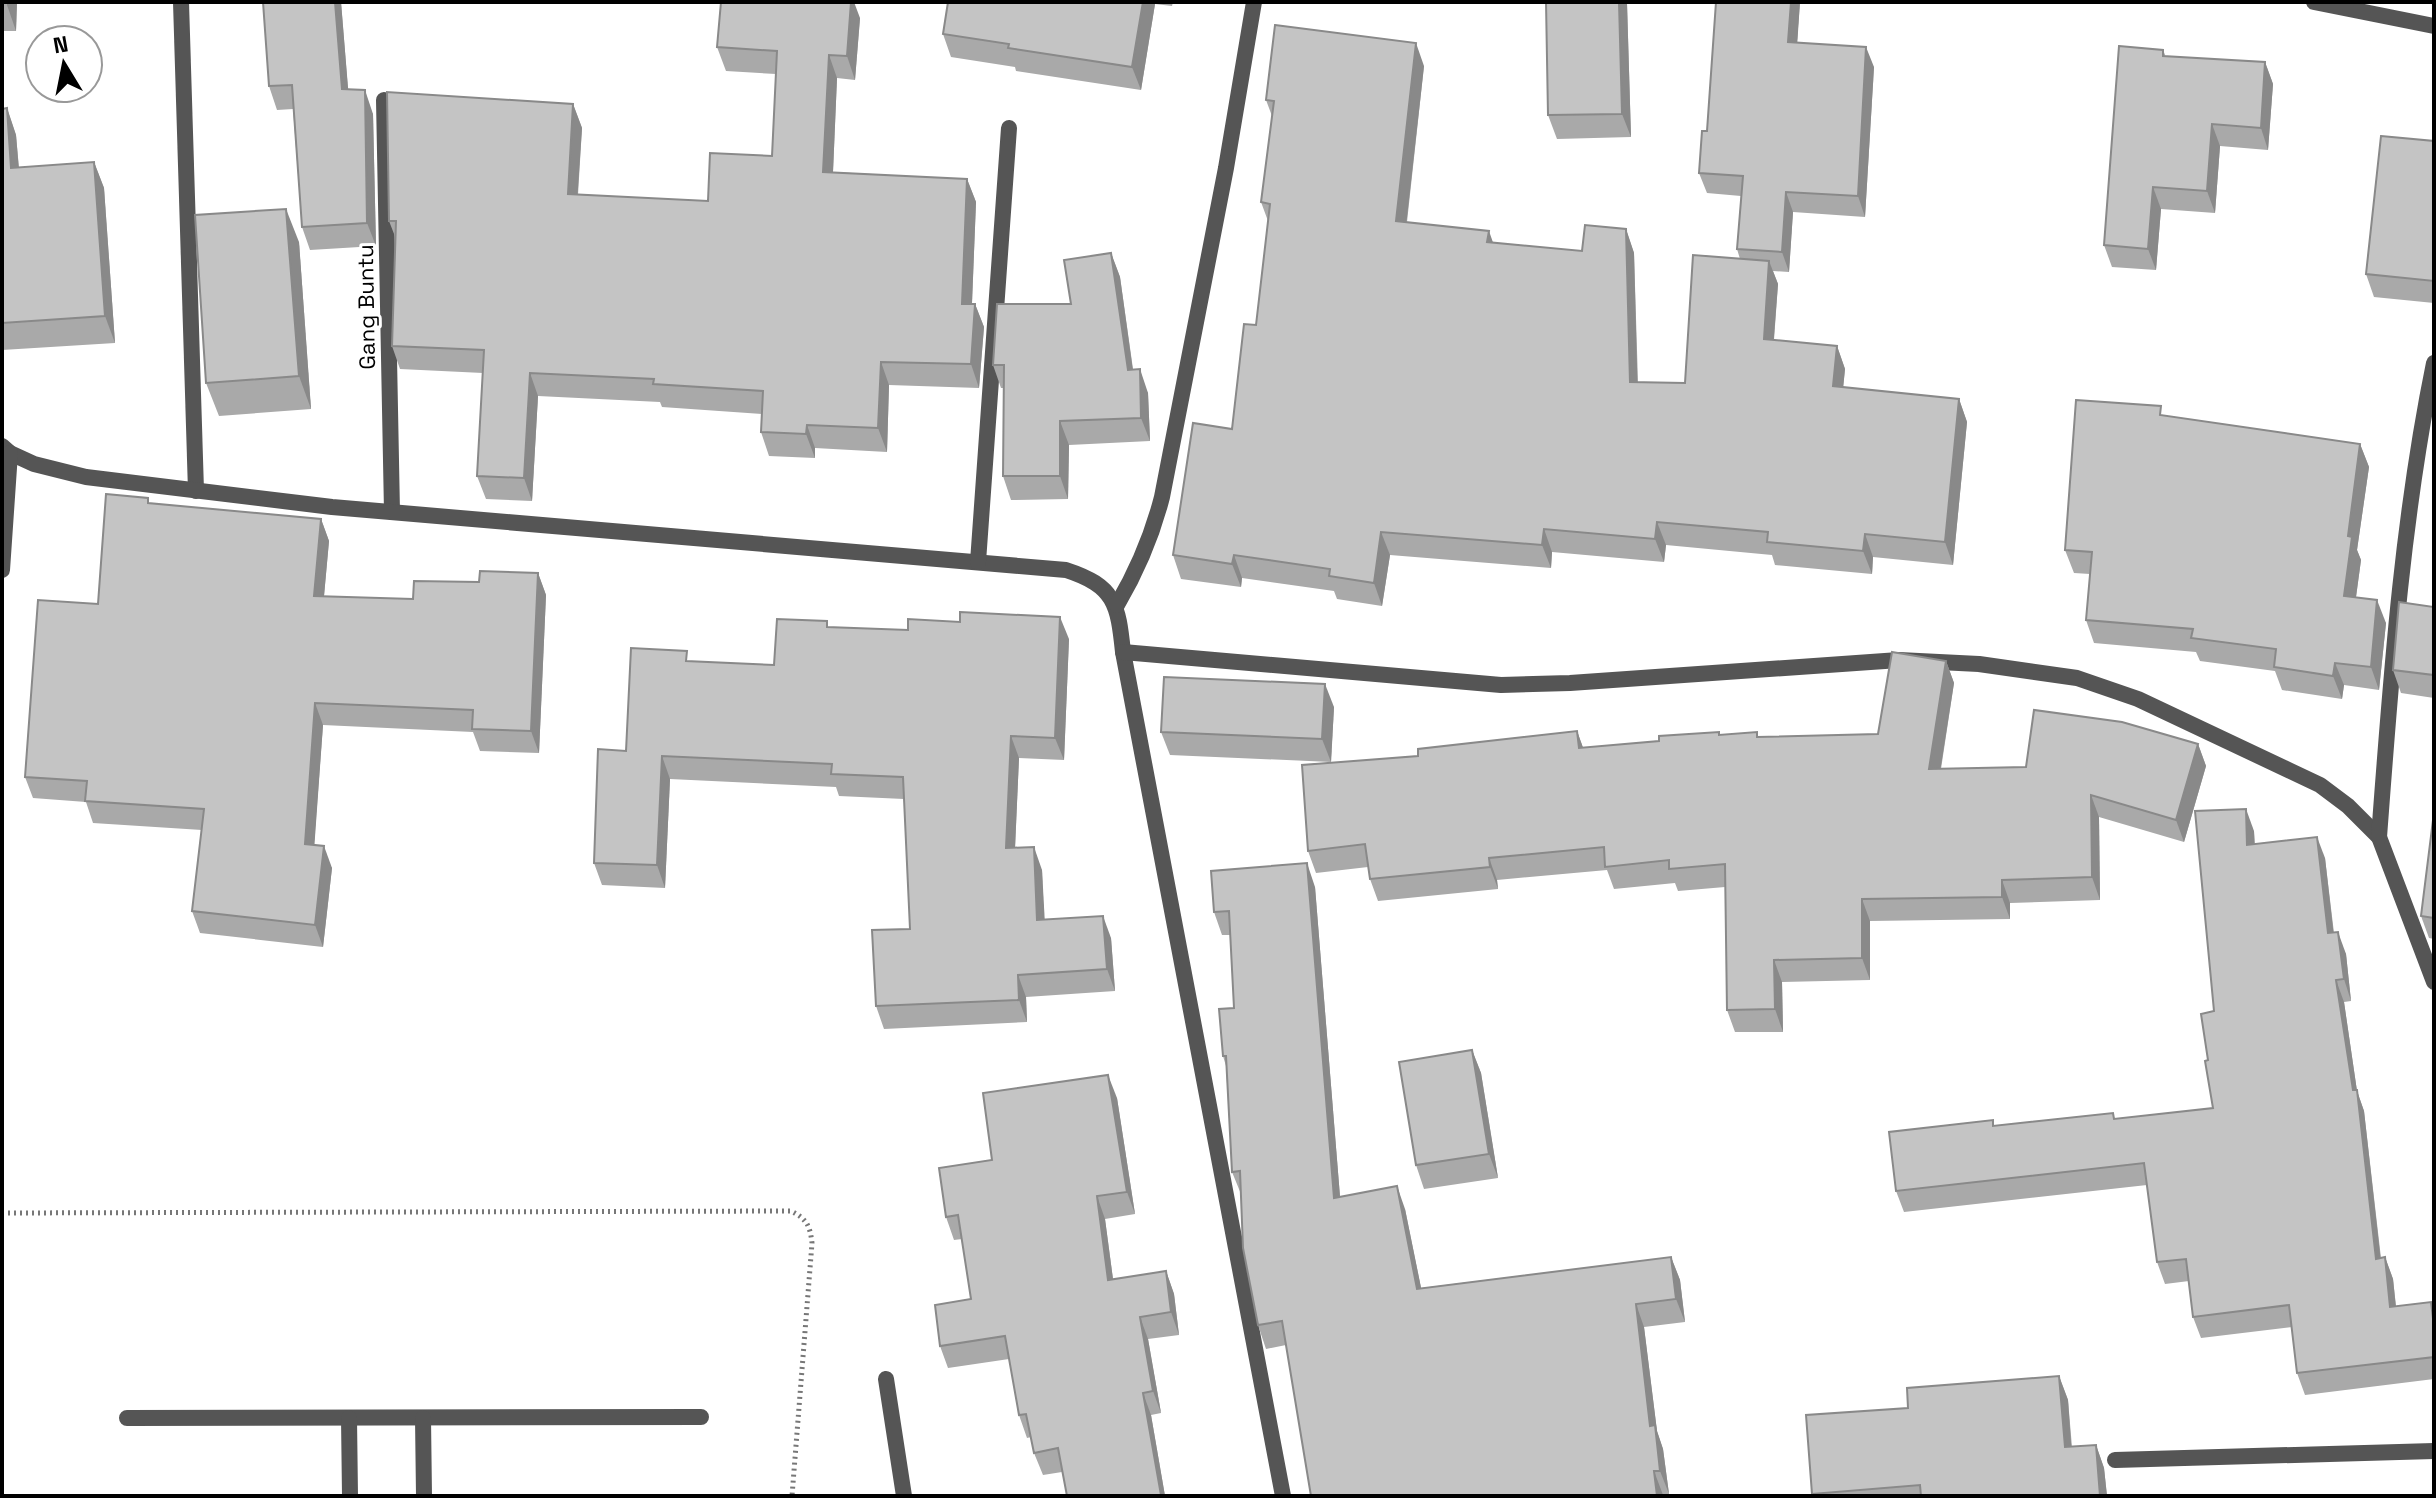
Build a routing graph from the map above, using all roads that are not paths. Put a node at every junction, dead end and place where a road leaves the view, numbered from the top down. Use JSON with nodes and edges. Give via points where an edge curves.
{"nodes":[{"id":1,"x":181,"y":2,"type":"edge"},
{"id":2,"x":1254,"y":2,"type":"edge"},
{"id":3,"x":2314,"y":2,"type":"edge"},
{"id":4,"x":2434,"y":26,"type":"edge"},
{"id":5,"x":384,"y":100,"type":"edge"},
{"id":6,"x":1009,"y":128,"type":"dead end"},
{"id":7,"x":2434,"y":363,"type":"edge"},
{"id":8,"x":6,"y":450,"type":"edge"},
{"id":9,"x":196,"y":491,"type":"junction"},
{"id":10,"x":392,"y":512,"type":"junction"},
{"id":11,"x":978,"y":562,"type":"junction"},
{"id":12,"x":2,"y":570,"type":"edge"},
{"id":13,"x":1117,"y":605,"type":"junction"},
{"id":14,"x":1123,"y":652,"type":"junction"},
{"id":15,"x":2379,"y":837,"type":"junction"},
{"id":16,"x":2434,"y":982,"type":"edge"},
{"id":17,"x":886,"y":1379,"type":"dead end"},
{"id":18,"x":701,"y":1417,"type":"dead end"},
{"id":19,"x":127,"y":1418,"type":"dead end"},
{"id":20,"x":349,"y":1418,"type":"junction"},
{"id":21,"x":423,"y":1418,"type":"junction"},
{"id":22,"x":2434,"y":1451,"type":"edge"},
{"id":23,"x":2115,"y":1460,"type":"dead end"},
{"id":24,"x":350,"y":1496,"type":"edge"},
{"id":25,"x":424,"y":1496,"type":"edge"},
{"id":26,"x":904,"y":1496,"type":"edge"},
{"id":27,"x":1283,"y":1496,"type":"edge"}],
"edges":[{"from":1,"to":9,"type":"street"},
{"from":2,"to":13,"type":"street","via":[[1162,497],[1155,526]]},
{"from":3,"to":4,"type":"street"},
{"from":5,"to":10,"type":"street","name":"Gang Buntu"},
{"from":6,"to":11,"type":"street"},
{"from":7,"to":15,"type":"street","via":[[2393,648]]},
{"from":8,"to":9,"type":"street","via":[[34,464],[86,477]]},
{"from":8,"to":12,"type":"street"},
{"from":9,"to":10,"type":"street"},
{"from":10,"to":11,"type":"street"},
{"from":11,"to":13,"type":"street","via":[[1066,570],[1102,587]]},
{"from":13,"to":14,"type":"street"},
{"from":14,"to":15,"type":"street","via":[[1501,685],[1899,660],[1979,664],[2077,678],[2138,699],[2320,785]]},
{"from":14,"to":27,"type":"street"},
{"from":15,"to":16,"type":"street"},
{"from":17,"to":26,"type":"street"},
{"from":18,"to":21,"type":"street"},
{"from":19,"to":20,"type":"street"},
{"from":20,"to":21,"type":"street"},
{"from":20,"to":24,"type":"street"},
{"from":21,"to":25,"type":"street"},
{"from":22,"to":23,"type":"street"}]}
